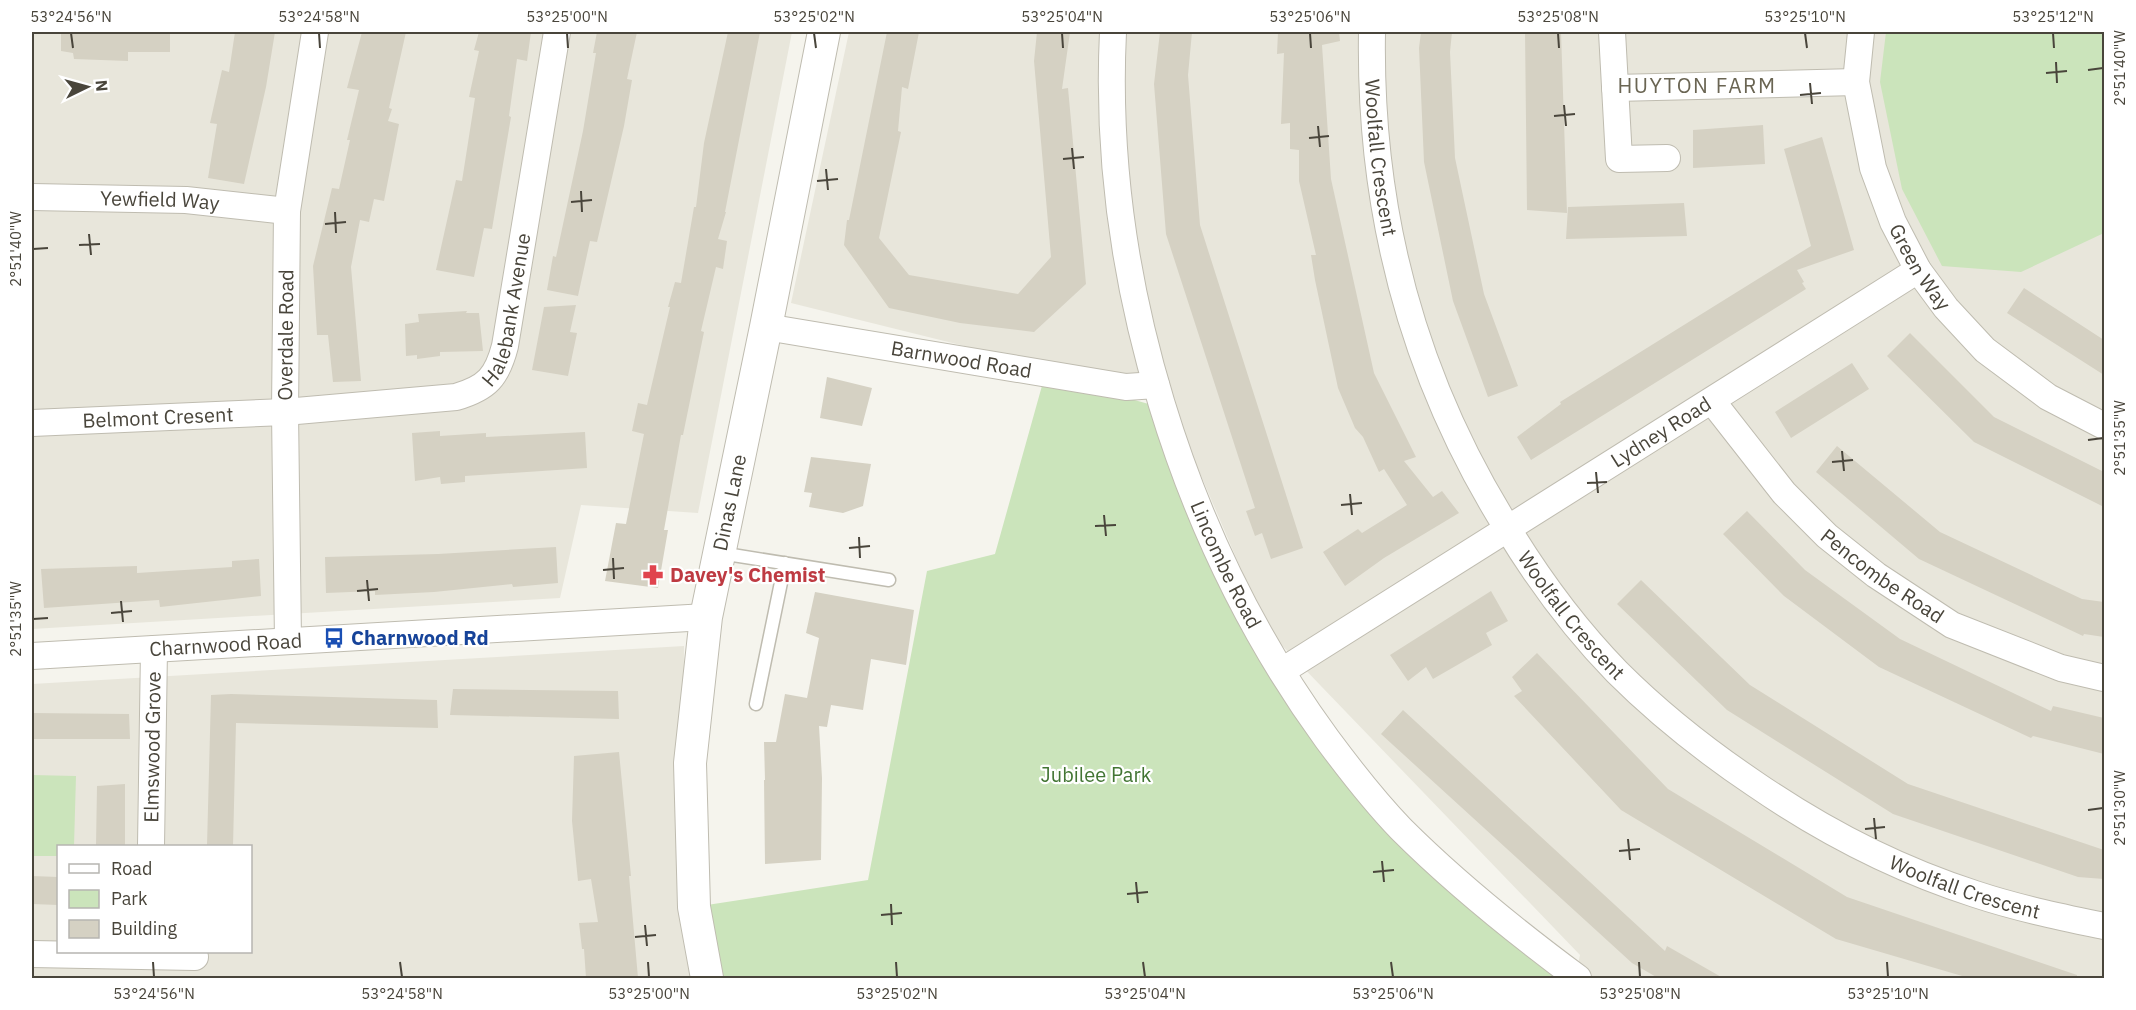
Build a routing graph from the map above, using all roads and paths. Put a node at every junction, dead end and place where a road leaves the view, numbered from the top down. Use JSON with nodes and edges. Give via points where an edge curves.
{"nodes":[{"id":1,"x":315,"y":32,"type":"edge"},
{"id":2,"x":556,"y":32,"type":"edge"},
{"id":3,"x":824,"y":32,"type":"edge"},
{"id":4,"x":1113,"y":32,"type":"edge"},
{"id":5,"x":1372,"y":32,"type":"edge"},
{"id":6,"x":1612,"y":32,"type":"edge"},
{"id":7,"x":1861,"y":32,"type":"edge"},
{"id":8,"x":1856,"y":82,"type":"junction"},
{"id":9,"x":1615,"y":88,"type":"junction"},
{"id":10,"x":1667,"y":158,"type":"dead end"},
{"id":11,"x":32,"y":197,"type":"edge"},
{"id":12,"x":287,"y":211,"type":"junction"},
{"id":13,"x":1918,"y":270,"type":"junction"},
{"id":14,"x":766,"y":327,"type":"junction"},
{"id":15,"x":1156,"y":385,"type":"junction"},
{"id":16,"x":1712,"y":401,"type":"junction"},
{"id":17,"x":285,"y":412,"type":"junction"},
{"id":18,"x":32,"y":423,"type":"edge"},
{"id":19,"x":2104,"y":426,"type":"edge"},
{"id":20,"x":1508,"y":530,"type":"junction"},
{"id":21,"x":718,"y":553,"type":"junction"},
{"id":22,"x":785,"y":563,"type":"junction"},
{"id":23,"x":889,"y":580,"type":"dead end"},
{"id":24,"x":706,"y":617,"type":"junction"},
{"id":25,"x":288,"y":641,"type":"junction"},
{"id":26,"x":154,"y":649,"type":"junction"},
{"id":27,"x":32,"y":656,"type":"edge"},
{"id":28,"x":1282,"y":671,"type":"junction"},
{"id":29,"x":2104,"y":678,"type":"edge"},
{"id":30,"x":756,"y":704,"type":"dead end"},
{"id":31,"x":151,"y":845,"type":"edge"},
{"id":32,"x":2104,"y":926,"type":"edge"},
{"id":33,"x":32,"y":954,"type":"edge"},
{"id":34,"x":149,"y":954,"type":"edge"},
{"id":35,"x":195,"y":957,"type":"dead end"},
{"id":36,"x":1569,"y":976,"type":"edge"},
{"id":37,"x":707,"y":978,"type":"edge"}],
"edges":[{"from":1,"to":12,"type":"street","name":"Overdale Road"},
{"from":2,"to":17,"type":"street","name":"Halebank Avenue","via":[[505,346],[491,379],[471,393],[456,397]]},
{"from":3,"to":14,"type":"street","name":"Dinas Lane"},
{"from":4,"to":15,"type":"street","name":"Lincombe Road","via":[[1112,104],[1118,185],[1137,310]]},
{"from":5,"to":20,"type":"street","name":"Woolfall Crescent","via":[[1377,149],[1402,293],[1445,413]]},
{"from":6,"to":9,"type":"street"},
{"from":7,"to":8,"type":"street","name":"Green Way"},
{"from":8,"to":9,"type":"street"},
{"from":8,"to":13,"type":"street","name":"Green Way","via":[[1873,168],[1893,222]]},
{"from":9,"to":10,"type":"street","via":[[1619,159]]},
{"from":11,"to":12,"type":"street","name":"Yewfield Way","via":[[186,200]]},
{"from":12,"to":17,"type":"street","name":"Overdale Road"},
{"from":13,"to":16,"type":"street","name":"Lydney Road"},
{"from":13,"to":19,"type":"street","name":"Green Way","via":[[1985,350],[2048,397]]},
{"from":14,"to":15,"type":"street","name":"Barnwood Road","via":[[1126,387]]},
{"from":14,"to":21,"type":"street","name":"Dinas Lane"},
{"from":15,"to":28,"type":"street","name":"Lincombe Road","via":[[1179,455],[1218,549],[1250,617]]},
{"from":16,"to":20,"type":"street","name":"Lydney Road"},
{"from":16,"to":29,"type":"street","name":"Pencombe Road","via":[[1784,493],[1827,536],[1876,575],[1952,625],[2061,668]]},
{"from":17,"to":18,"type":"street","name":"Belmont Cresent"},
{"from":17,"to":25,"type":"street","name":"Overdale Road"},
{"from":20,"to":28,"type":"street","name":"Lydney Road"},
{"from":20,"to":32,"type":"street","name":"Woolfall Crescent","via":[[1553,597],[1616,671],[1709,752],[1776,799],[1849,841],[1927,877],[2016,906]]},
{"from":21,"to":22,"type":"lane"},
{"from":21,"to":24,"type":"street","name":"Dinas Lane"},
{"from":22,"to":23,"type":"lane"},
{"from":22,"to":30,"type":"lane"},
{"from":24,"to":25,"type":"street","name":"Charnwood Road"},
{"from":24,"to":37,"type":"street","name":"Dinas Lane","via":[[690,763],[694,907]]},
{"from":25,"to":26,"type":"street","name":"Charnwood Road"},
{"from":26,"to":27,"type":"street","name":"Charnwood Road"},
{"from":26,"to":31,"type":"street","name":"Elmswood Grove"},
{"from":28,"to":36,"type":"street","name":"Lincombe Road","via":[[1354,775],[1400,828]]},
{"from":33,"to":34,"type":"street"},
{"from":34,"to":35,"type":"street"}]}
